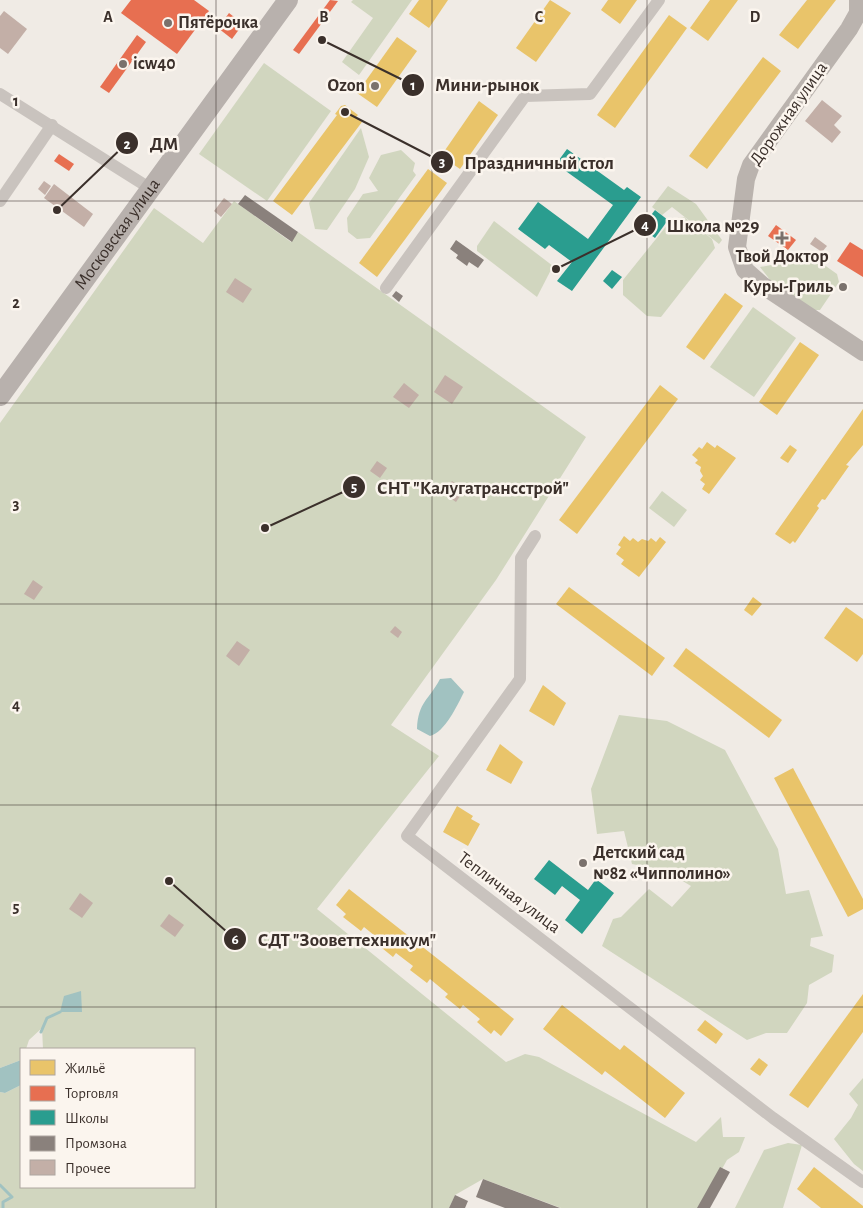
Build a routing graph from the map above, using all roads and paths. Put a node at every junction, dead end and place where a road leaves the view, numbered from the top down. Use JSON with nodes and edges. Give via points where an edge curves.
{"nodes":[{"id":1,"x":288,"y":0,"type":"edge"},
{"id":2,"x":659,"y":0,"type":"edge"},
{"id":3,"x":858,"y":0,"type":"edge"},
{"id":4,"x":0,"y":94,"type":"edge"},
{"id":5,"x":52,"y":125,"type":"junction"},
{"id":6,"x":150,"y":189,"type":"junction"},
{"id":7,"x":0,"y":201,"type":"edge"},
{"id":8,"x":386,"y":288,"type":"dead end"},
{"id":9,"x":863,"y":352,"type":"edge"},
{"id":10,"x":0,"y":396,"type":"edge"},
{"id":11,"x":535,"y":536,"type":"dead end"},
{"id":12,"x":863,"y":1182,"type":"edge"}],
"edges":[{"from":1,"to":6,"type":"main road","name":"Московская улица"},
{"from":2,"to":8,"type":"street","via":[[590,94],[525,96]]},
{"from":3,"to":9,"type":"street","name":"Дорожная улица","via":[[858,14],[849,29],[751,165],[746,179],[737,247],[744,270]]},
{"from":4,"to":5,"type":"street"},
{"from":5,"to":6,"type":"street"},
{"from":5,"to":7,"type":"street"},
{"from":6,"to":10,"type":"main road","name":"Московская улица"},
{"from":11,"to":12,"type":"street","name":"Тепличная улица","via":[[521,558],[520,678],[407,836],[773,1118]]}]}
